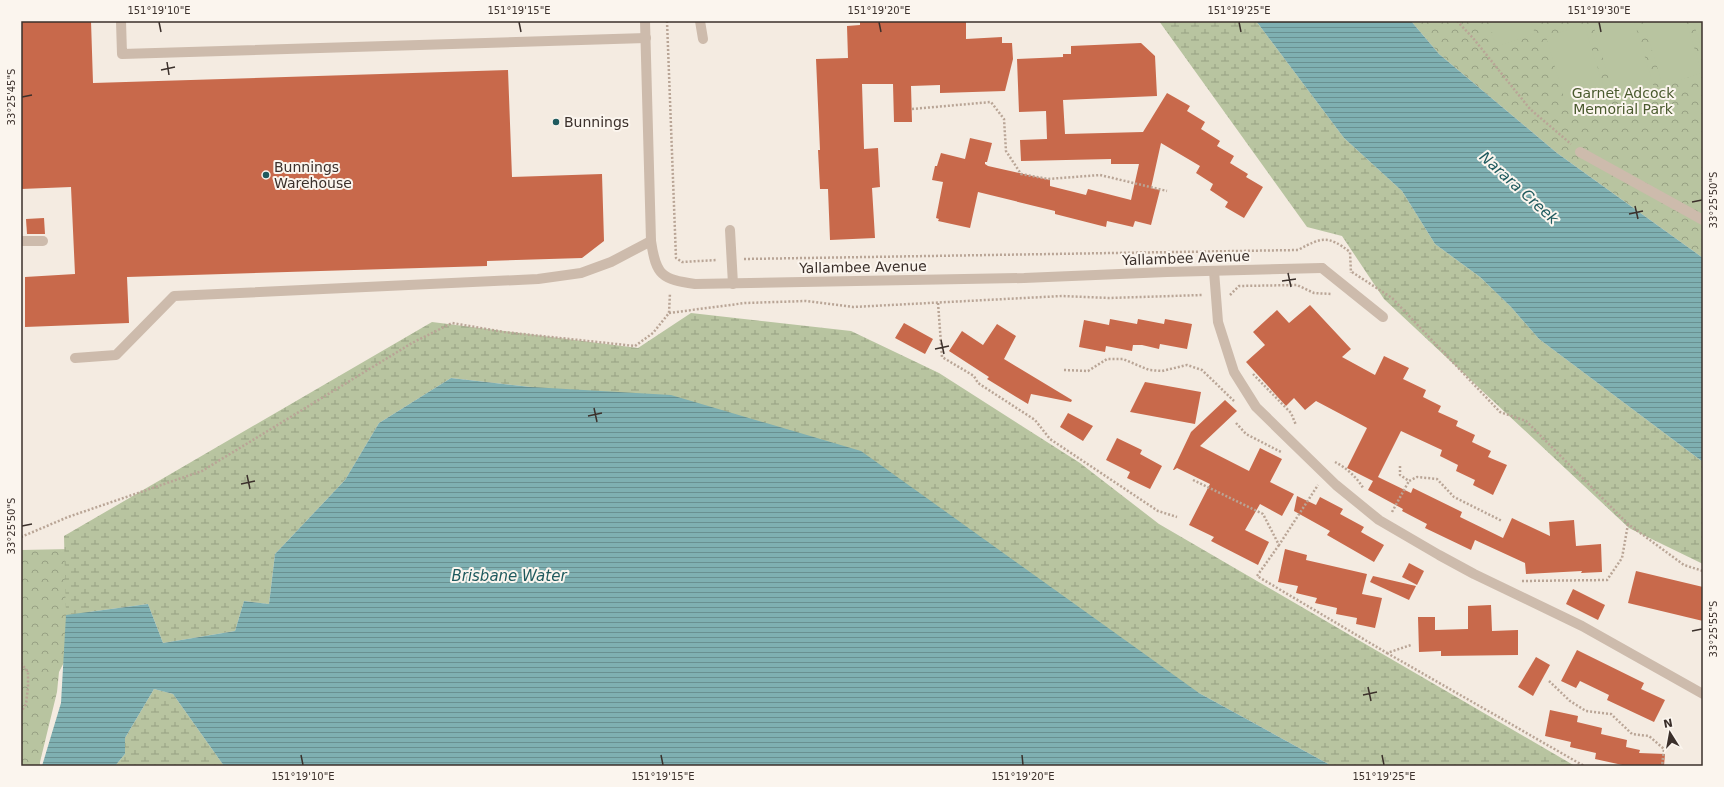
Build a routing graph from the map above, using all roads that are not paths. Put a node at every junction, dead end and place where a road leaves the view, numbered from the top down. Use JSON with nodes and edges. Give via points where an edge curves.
{"nodes":[{"id":1,"x":121,"y":21,"type":"edge"},
{"id":2,"x":645,"y":21,"type":"edge"},
{"id":3,"x":700,"y":21,"type":"edge"},
{"id":4,"x":646,"y":38,"type":"junction"},
{"id":5,"x":703,"y":39,"type":"dead end"},
{"id":6,"x":1580,"y":152,"type":"road end"},
{"id":7,"x":1703,"y":220,"type":"edge"},
{"id":8,"x":730,"y":230,"type":"dead end"},
{"id":9,"x":21,"y":241,"type":"edge"},
{"id":10,"x":44,"y":241,"type":"dead end"},
{"id":11,"x":651,"y":242,"type":"junction"},
{"id":12,"x":1214,"y":271,"type":"junction"},
{"id":13,"x":733,"y":284,"type":"junction"},
{"id":14,"x":1383,"y":317,"type":"dead end"},
{"id":15,"x":75,"y":358,"type":"dead end"},
{"id":16,"x":1703,"y":694,"type":"edge"}],
"edges":[{"from":1,"to":4,"type":"street","via":[[122,54]]},
{"from":2,"to":4,"type":"street"},
{"from":3,"to":5,"type":"street"},
{"from":4,"to":11,"type":"street"},
{"from":6,"to":7,"type":"street"},
{"from":8,"to":13,"type":"street"},
{"from":9,"to":10,"type":"street"},
{"from":11,"to":13,"type":"street","name":"Yallambee Avenue","via":[[654,260],[663,276],[695,284]]},
{"from":11,"to":15,"type":"street","via":[[612,262],[581,273],[538,279],[174,296],[116,355]]},
{"from":12,"to":13,"type":"street","name":"Yallambee Avenue"},
{"from":12,"to":14,"type":"street","name":"Yallambee Avenue","via":[[1322,268]]},
{"from":12,"to":16,"type":"street","via":[[1218,322],[1234,372],[1256,407],[1348,495],[1379,520],[1439,555],[1582,626]]}]}
